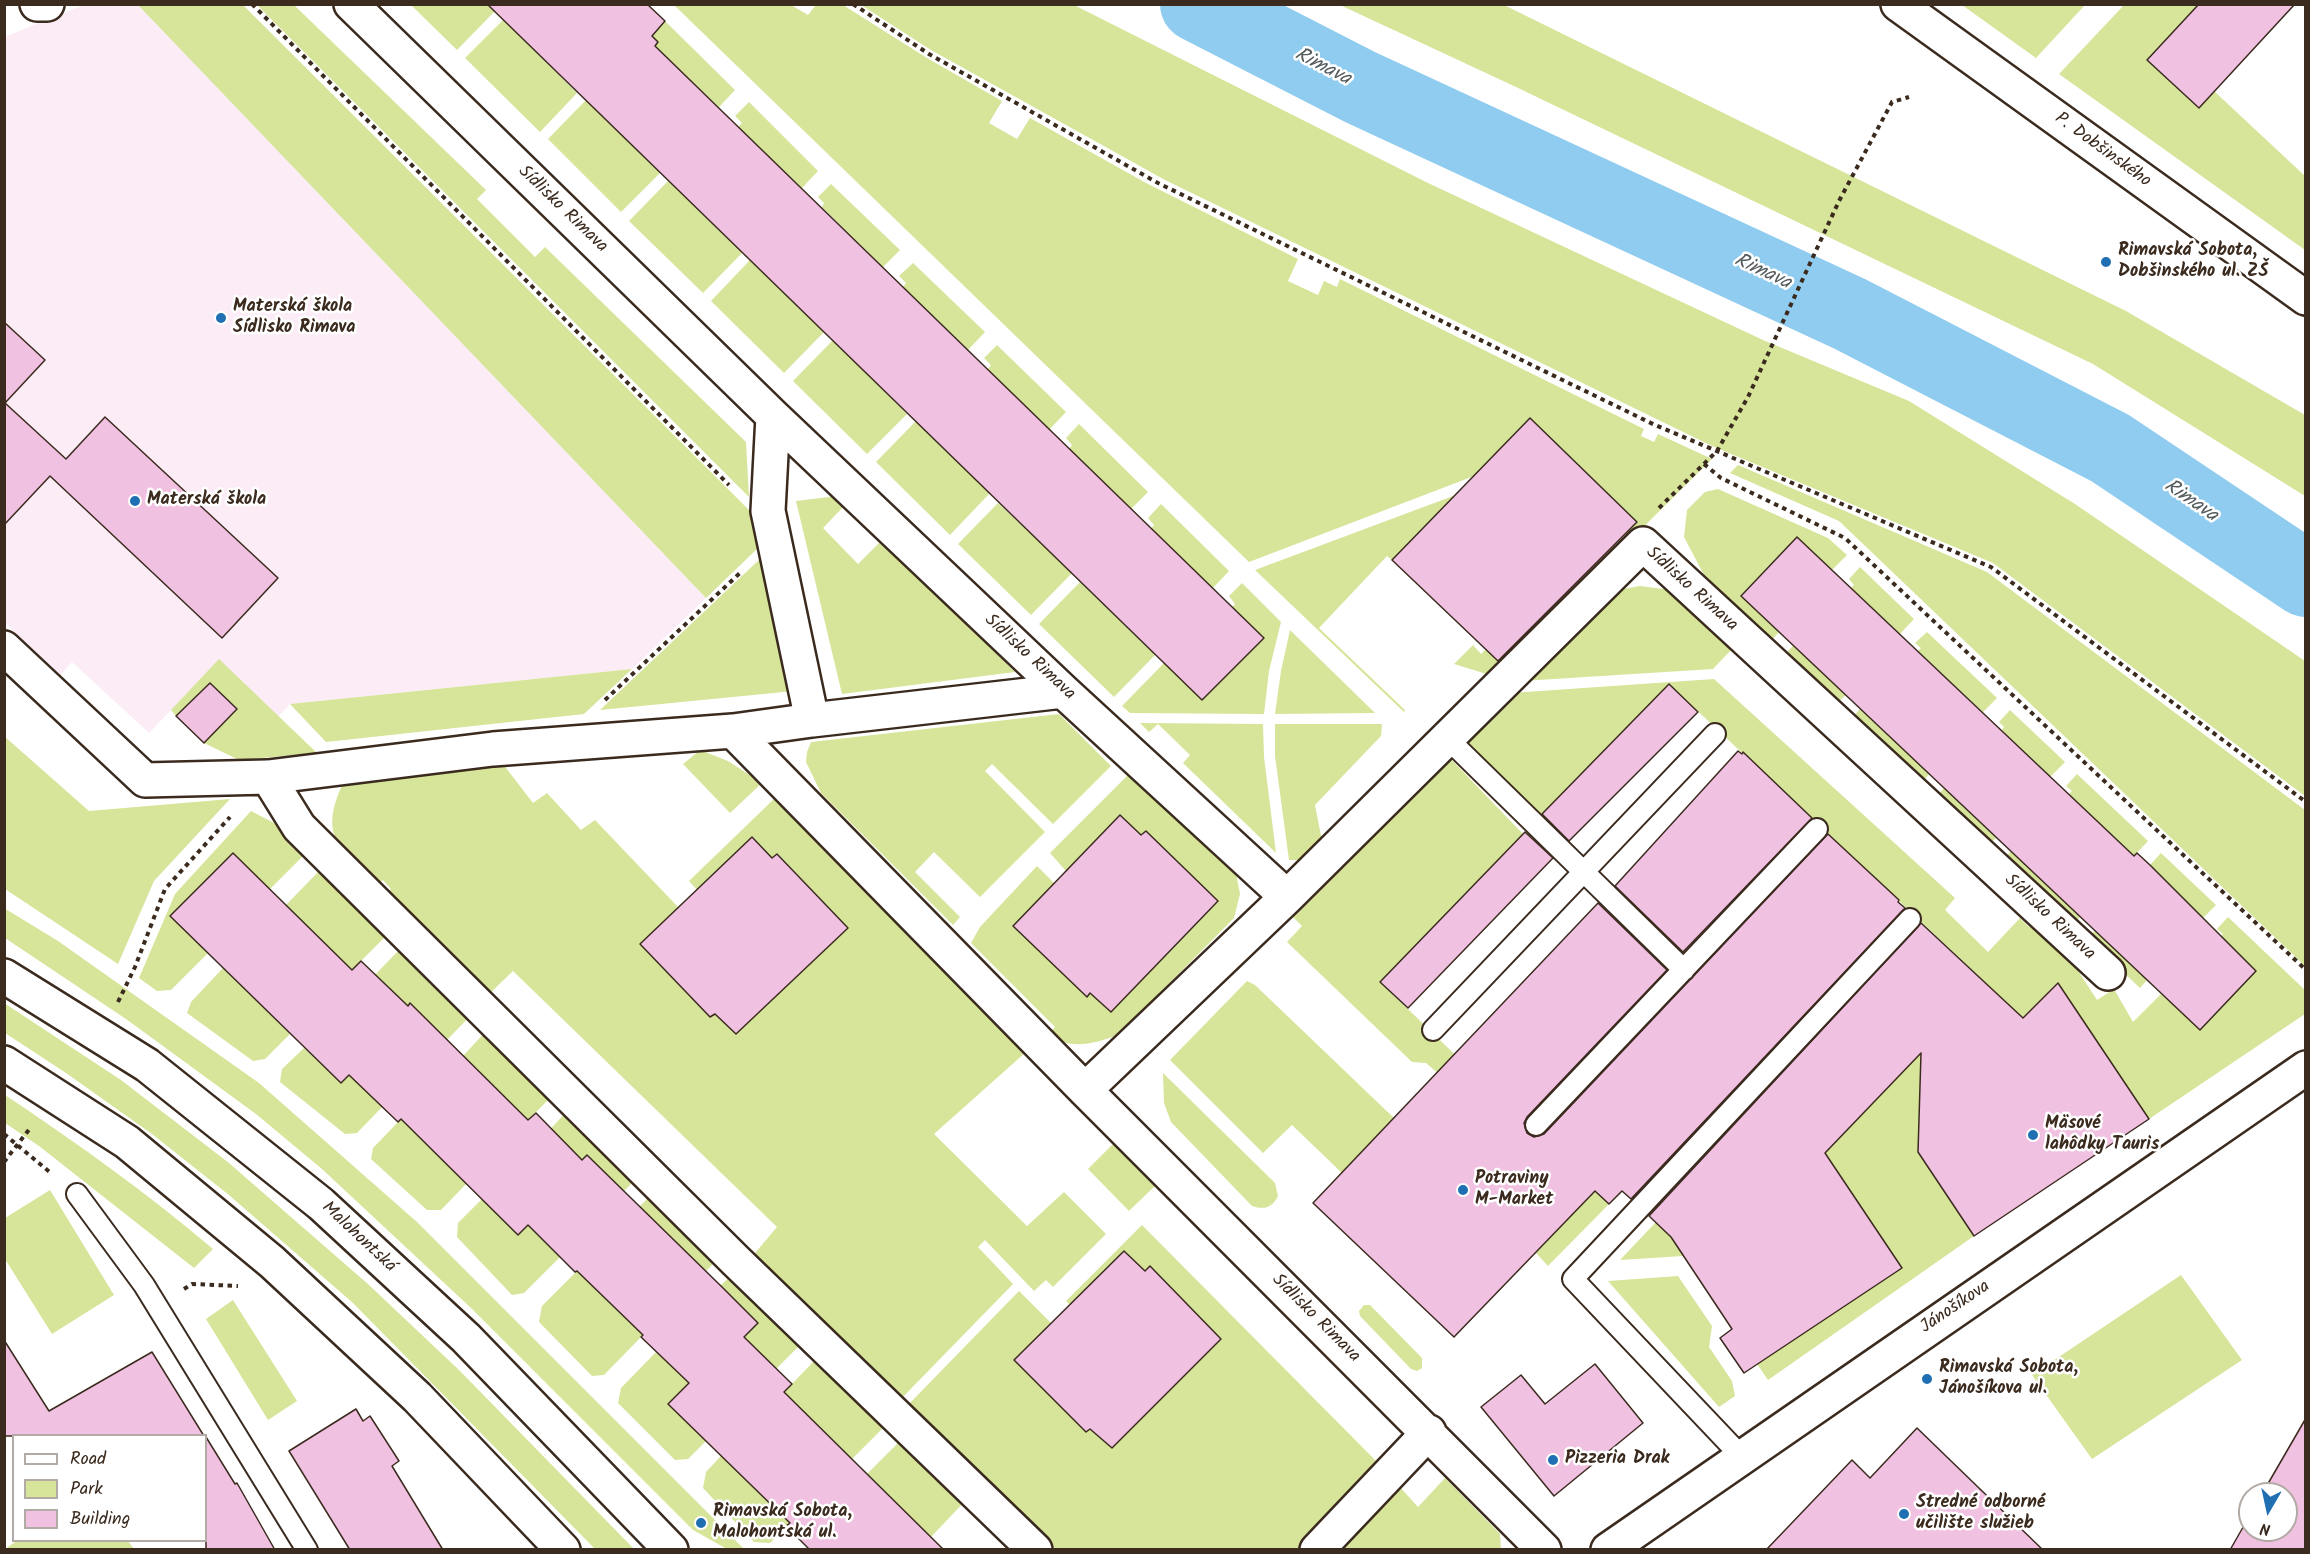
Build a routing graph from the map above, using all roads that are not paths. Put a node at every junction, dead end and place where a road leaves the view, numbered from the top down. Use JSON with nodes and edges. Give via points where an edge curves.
{"nodes":[{"id":1,"x":37,"y":4,"type":"edge"},
{"id":2,"x":46,"y":4,"type":"edge"},
{"id":3,"x":351,"y":4,"type":"edge"},
{"id":4,"x":1898,"y":4,"type":"edge"},
{"id":5,"x":2306,"y":298,"type":"edge"},
{"id":6,"x":773,"y":416,"type":"junction"},
{"id":7,"x":4,"y":648,"type":"edge"},
{"id":8,"x":1063,"y":691,"type":"junction"},
{"id":9,"x":813,"y":720,"type":"junction"},
{"id":10,"x":733,"y":731,"type":"junction"},
{"id":11,"x":1715,"y":734,"type":"dead end"},
{"id":12,"x":1448,"y":739,"type":"junction"},
{"id":13,"x":259,"y":777,"type":"junction"},
{"id":14,"x":1817,"y":829,"type":"dead end"},
{"id":15,"x":1584,"y":872,"type":"junction"},
{"id":16,"x":1287,"y":897,"type":"junction"},
{"id":17,"x":1910,"y":919,"type":"dead end"},
{"id":18,"x":1684,"y":970,"type":"junction"},
{"id":19,"x":2108,"y":973,"type":"dead end"},
{"id":20,"x":4,"y":976,"type":"edge"},
{"id":21,"x":1433,"y":1030,"type":"dead end"},
{"id":22,"x":4,"y":1063,"type":"edge"},
{"id":23,"x":2306,"y":1068,"type":"edge"},
{"id":24,"x":1085,"y":1090,"type":"junction"},
{"id":25,"x":1536,"y":1125,"type":"dead end"},
{"id":26,"x":77,"y":1194,"type":"road end"},
{"id":27,"x":1429,"y":1432,"type":"junction"},
{"id":28,"x":1741,"y":1456,"type":"junction"},
{"id":29,"x":1645,"y":1540,"type":"edge"},
{"id":30,"x":307,"y":1550,"type":"edge"},
{"id":31,"x":563,"y":1550,"type":"edge"},
{"id":32,"x":671,"y":1550,"type":"edge"},
{"id":33,"x":1035,"y":1550,"type":"edge"},
{"id":34,"x":1317,"y":1550,"type":"edge"},
{"id":35,"x":1544,"y":1550,"type":"edge"},
{"id":36,"x":1608,"y":1550,"type":"edge"}],
"edges":[{"from":1,"to":2,"type":"street"},
{"from":3,"to":6,"type":"street","name":"Sídlisko Rimava"},
{"from":4,"to":5,"type":"street","name":"P. Dobšinského"},
{"from":6,"to":8,"type":"street","name":"Sídlisko Rimava"},
{"from":6,"to":9,"type":"street","via":[[768,511]]},
{"from":7,"to":13,"type":"street","via":[[145,780]]},
{"from":8,"to":9,"type":"street"},
{"from":8,"to":16,"type":"street","name":"Sídlisko Rimava"},
{"from":9,"to":10,"type":"street"},
{"from":10,"to":13,"type":"street","via":[[493,749]]},
{"from":10,"to":24,"type":"street","name":"Sídlisko Rimava"},
{"from":11,"to":15,"type":"lane"},
{"from":12,"to":15,"type":"lane"},
{"from":12,"to":16,"type":"street","name":"Sídlisko Rimava"},
{"from":12,"to":19,"type":"street","name":"Sídlisko Rimava","via":[[1643,544]]},
{"from":13,"to":33,"type":"street","via":[[299,827],[736,1261]]},
{"from":14,"to":18,"type":"lane"},
{"from":15,"to":18,"type":"lane"},
{"from":15,"to":21,"type":"lane"},
{"from":16,"to":24,"type":"street","name":"Sídlisko Rimava"},
{"from":17,"to":28,"type":"lane","via":[[1573,1279]]},
{"from":18,"to":25,"type":"lane"},
{"from":20,"to":32,"type":"street","name":"Malohontská","via":[[147,1065],[321,1204],[466,1338]]},
{"from":22,"to":31,"type":"street","via":[[127,1142],[272,1262],[417,1397]]},
{"from":23,"to":28,"type":"street","name":"Jánošíkova"},
{"from":24,"to":27,"type":"street","name":"Sídlisko Rimava"},
{"from":26,"to":30,"type":"lane","via":[[158,1306]]},
{"from":27,"to":34,"type":"street"},
{"from":27,"to":35,"type":"street","name":"Sídlisko Rimava"},
{"from":28,"to":29,"type":"street","name":"Jánošíkova"},
{"from":29,"to":36,"type":"street","name":"Jánošíkova"}]}
